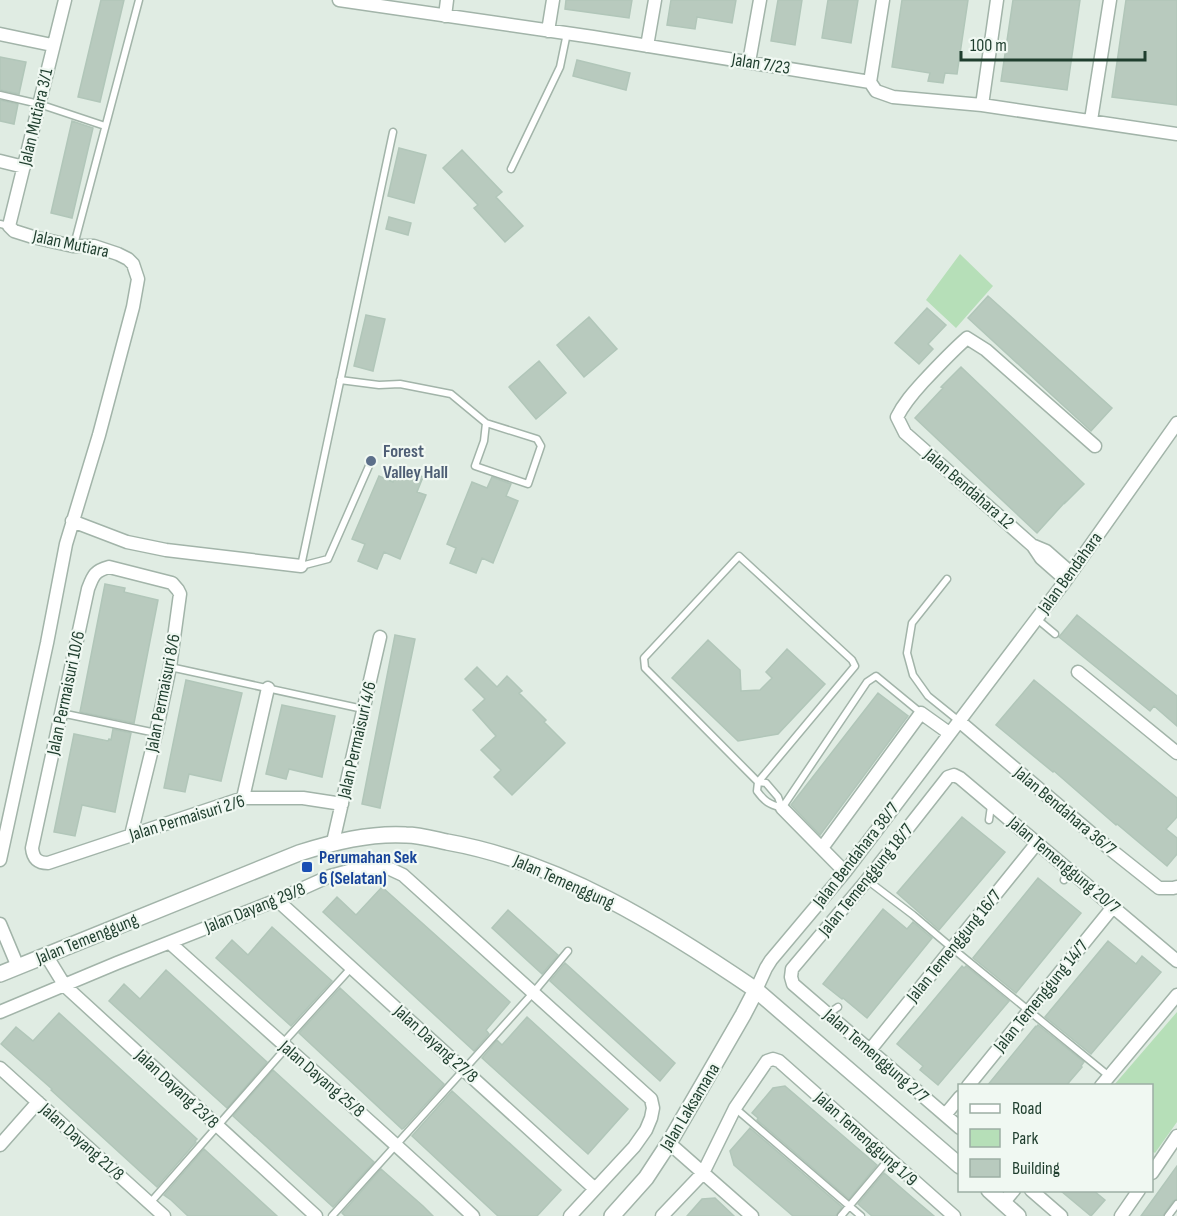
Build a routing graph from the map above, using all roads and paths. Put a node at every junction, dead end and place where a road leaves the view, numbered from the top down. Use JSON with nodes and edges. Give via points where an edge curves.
{"nodes":[{"id":1,"x":64,"y":0,"type":"edge"},
{"id":2,"x":139,"y":0,"type":"edge"},
{"id":3,"x":344,"y":0,"type":"edge"},
{"id":4,"x":447,"y":0,"type":"edge"},
{"id":5,"x":553,"y":0,"type":"edge"},
{"id":6,"x":655,"y":0,"type":"edge"},
{"id":7,"x":760,"y":0,"type":"edge"},
{"id":8,"x":883,"y":0,"type":"edge"},
{"id":9,"x":998,"y":0,"type":"edge"},
{"id":10,"x":1110,"y":0,"type":"edge"},
{"id":11,"x":445,"y":16,"type":"junction"},
{"id":12,"x":548,"y":31,"type":"junction"},
{"id":13,"x":567,"y":33,"type":"junction"},
{"id":14,"x":0,"y":34,"type":"edge"},
{"id":15,"x":52,"y":45,"type":"junction"},
{"id":16,"x":647,"y":46,"type":"junction"},
{"id":17,"x":749,"y":62,"type":"junction"},
{"id":18,"x":870,"y":82,"type":"junction"},
{"id":19,"x":0,"y":95,"type":"edge"},
{"id":20,"x":39,"y":104,"type":"junction"},
{"id":21,"x":982,"y":105,"type":"junction"},
{"id":22,"x":1091,"y":120,"type":"junction"},
{"id":23,"x":105,"y":126,"type":"junction"},
{"id":24,"x":393,"y":132,"type":"dead end"},
{"id":25,"x":1177,"y":134,"type":"edge"},
{"id":26,"x":0,"y":161,"type":"edge"},
{"id":27,"x":24,"y":167,"type":"junction"},
{"id":28,"x":511,"y":169,"type":"dead end"},
{"id":29,"x":8,"y":227,"type":"edge"},
{"id":30,"x":73,"y":246,"type":"junction"},
{"id":31,"x":340,"y":380,"type":"junction"},
{"id":32,"x":486,"y":423,"type":"junction"},
{"id":33,"x":1177,"y":423,"type":"edge"},
{"id":34,"x":1095,"y":446,"type":"dead end"},
{"id":35,"x":372,"y":459,"type":"dead end"},
{"id":36,"x":72,"y":521,"type":"junction"},
{"id":37,"x":301,"y":566,"type":"junction"},
{"id":38,"x":142,"y":575,"type":"joint"},
{"id":39,"x":1068,"y":577,"type":"junction"},
{"id":40,"x":947,"y":579,"type":"dead end"},
{"id":41,"x":1036,"y":619,"type":"junction"},
{"id":42,"x":1055,"y":634,"type":"dead end"},
{"id":43,"x":380,"y":637,"type":"dead end"},
{"id":44,"x":170,"y":666,"type":"junction"},
{"id":45,"x":1078,"y":672,"type":"dead end"},
{"id":46,"x":268,"y":688,"type":"junction"},
{"id":47,"x":364,"y":709,"type":"junction"},
{"id":48,"x":61,"y":712,"type":"junction"},
{"id":49,"x":921,"y":713,"type":"junction"},
{"id":50,"x":959,"y":721,"type":"junction"},
{"id":51,"x":156,"y":733,"type":"junction"},
{"id":52,"x":949,"y":733,"type":"junction"},
{"id":53,"x":1177,"y":753,"type":"edge"},
{"id":54,"x":948,"y":777,"type":"joint"},
{"id":55,"x":758,"y":782,"type":"junction"},
{"id":56,"x":243,"y":798,"type":"junction"},
{"id":57,"x":991,"y":803,"type":"junction"},
{"id":58,"x":342,"y":804,"type":"junction"},
{"id":59,"x":782,"y":808,"type":"junction"},
{"id":60,"x":989,"y":820,"type":"dead end"},
{"id":61,"x":131,"y":835,"type":"junction"},
{"id":62,"x":333,"y":842,"type":"junction"},
{"id":63,"x":1037,"y":843,"type":"junction"},
{"id":64,"x":822,"y":849,"type":"junction"},
{"id":65,"x":0,"y":860,"type":"edge"},
{"id":66,"x":36,"y":860,"type":"joint"},
{"id":67,"x":845,"y":872,"type":"junction"},
{"id":68,"x":867,"y":880,"type":"junction"},
{"id":69,"x":1177,"y":887,"type":"edge"},
{"id":70,"x":277,"y":900,"type":"junction"},
{"id":71,"x":1113,"y":907,"type":"junction"},
{"id":72,"x":0,"y":924,"type":"edge"},
{"id":73,"x":170,"y":943,"type":"junction"},
{"id":74,"x":952,"y":948,"type":"junction"},
{"id":75,"x":568,"y":951,"type":"dead end"},
{"id":76,"x":46,"y":955,"type":"junction"},
{"id":77,"x":1177,"y":961,"type":"edge"},
{"id":78,"x":18,"y":967,"type":"junction"},
{"id":79,"x":351,"y":968,"type":"junction"},
{"id":80,"x":0,"y":974,"type":"edge"},
{"id":81,"x":793,"y":984,"type":"joint"},
{"id":82,"x":65,"y":986,"type":"junction"},
{"id":83,"x":756,"y":990,"type":"junction"},
{"id":84,"x":533,"y":993,"type":"junction"},
{"id":85,"x":1177,"y":994,"type":"edge"},
{"id":86,"x":1029,"y":1011,"type":"junction"},
{"id":87,"x":0,"y":1012,"type":"edge"},
{"id":88,"x":284,"y":1046,"type":"junction"},
{"id":89,"x":870,"y":1050,"type":"junction"},
{"id":90,"x":0,"y":1068,"type":"edge"},
{"id":91,"x":464,"y":1069,"type":"junction"},
{"id":92,"x":1105,"y":1081,"type":"edge"},
{"id":93,"x":970,"y":1084,"type":"edge"},
{"id":94,"x":958,"y":1099,"type":"edge"},
{"id":95,"x":38,"y":1102,"type":"junction"},
{"id":96,"x":735,"y":1108,"type":"junction"},
{"id":97,"x":945,"y":1115,"type":"junction"},
{"id":98,"x":218,"y":1126,"type":"junction"},
{"id":99,"x":958,"y":1126,"type":"edge"},
{"id":100,"x":1176,"y":1139,"type":"edge"},
{"id":101,"x":1,"y":1140,"type":"edge"},
{"id":102,"x":669,"y":1143,"type":"junction"},
{"id":103,"x":396,"y":1144,"type":"junction"},
{"id":104,"x":889,"y":1159,"type":"junction"},
{"id":105,"x":958,"y":1164,"type":"edge"},
{"id":106,"x":1153,"y":1168,"type":"edge"},
{"id":107,"x":703,"y":1173,"type":"junction"},
{"id":108,"x":595,"y":1189,"type":"junction"},
{"id":109,"x":989,"y":1192,"type":"edge"},
{"id":110,"x":1013,"y":1192,"type":"edge"},
{"id":111,"x":1032,"y":1192,"type":"edge"},
{"id":112,"x":1138,"y":1192,"type":"edge"},
{"id":113,"x":150,"y":1203,"type":"junction"},
{"id":114,"x":1003,"y":1203,"type":"junction"},
{"id":115,"x":1177,"y":1204,"type":"edge"},
{"id":116,"x":849,"y":1206,"type":"junction"},
{"id":117,"x":164,"y":1216,"type":"edge"},
{"id":118,"x":316,"y":1216,"type":"edge"},
{"id":119,"x":332,"y":1216,"type":"edge"},
{"id":120,"x":473,"y":1216,"type":"edge"},
{"id":121,"x":570,"y":1216,"type":"edge"},
{"id":122,"x":612,"y":1216,"type":"edge"},
{"id":123,"x":662,"y":1216,"type":"edge"},
{"id":124,"x":752,"y":1216,"type":"edge"},
{"id":125,"x":841,"y":1216,"type":"edge"},
{"id":126,"x":861,"y":1216,"type":"edge"},
{"id":127,"x":954,"y":1216,"type":"edge"},
{"id":128,"x":1017,"y":1216,"type":"edge"},
{"id":129,"x":1060,"y":1216,"type":"edge"},
{"id":130,"x":1121,"y":1216,"type":"edge"},
{"id":131,"x":1168,"y":1216,"type":"edge"}],
"edges":[{"from":1,"to":15,"type":"street","name":"Jalan Mutiara 3/1"},
{"from":2,"to":23,"type":"lane"},
{"from":3,"to":11,"type":"street","name":"Jalan 7/23"},
{"from":4,"to":11,"type":"street"},
{"from":5,"to":12,"type":"street"},
{"from":6,"to":16,"type":"street"},
{"from":7,"to":17,"type":"street"},
{"from":8,"to":18,"type":"street"},
{"from":9,"to":21,"type":"street"},
{"from":10,"to":22,"type":"street"},
{"from":11,"to":12,"type":"street","name":"Jalan 7/23"},
{"from":12,"to":13,"type":"street","name":"Jalan 7/23"},
{"from":13,"to":16,"type":"street","name":"Jalan 7/23"},
{"from":13,"to":28,"type":"lane","via":[[561,67]]},
{"from":14,"to":15,"type":"street"},
{"from":15,"to":20,"type":"street","name":"Jalan Mutiara 3/1"},
{"from":16,"to":17,"type":"street","name":"Jalan 7/23"},
{"from":17,"to":18,"type":"street","name":"Jalan 7/23"},
{"from":18,"to":21,"type":"street","name":"Jalan 7/23","via":[[876,91],[893,97]]},
{"from":19,"to":20,"type":"lane"},
{"from":20,"to":23,"type":"lane"},
{"from":20,"to":27,"type":"street","name":"Jalan Mutiara 3/1"},
{"from":21,"to":22,"type":"street","name":"Jalan 7/23"},
{"from":22,"to":25,"type":"street","name":"Jalan 7/23"},
{"from":23,"to":30,"type":"lane"},
{"from":24,"to":31,"type":"lane"},
{"from":26,"to":27,"type":"street"},
{"from":27,"to":29,"type":"street","name":"Jalan Mutiara 3/1"},
{"from":29,"to":30,"type":"street","name":"Jalan Mutiara"},
{"from":30,"to":36,"type":"street","name":"Jalan Mutiara","via":[[94,246],[118,254],[133,264],[138,279],[99,435]]},
{"from":31,"to":32,"type":"lane","via":[[400,384],[451,394]]},
{"from":31,"to":37,"type":"lane"},
{"from":32,"to":32,"type":"lane","via":[[537,439],[541,446],[528,484],[475,466]]},
{"from":33,"to":39,"type":"street","name":"Jalan Bendahara"},
{"from":34,"to":39,"type":"street","name":"Jalan Bendahara 12","via":[[986,350],[967,338],[902,406],[897,417],[905,433],[1033,546],[1046,551]]},
{"from":35,"to":37,"type":"lane","via":[[328,559]]},
{"from":36,"to":37,"type":"street","via":[[127,542],[166,550]]},
{"from":36,"to":65,"type":"street"},
{"from":38,"to":44,"type":"street","name":"Jalan Permaisuri 8/6","via":[[172,583],[180,594]]},
{"from":38,"to":48,"type":"street","name":"Jalan Permaisuri 10/6","via":[[109,567],[93,576]]},
{"from":39,"to":41,"type":"street","name":"Jalan Bendahara"},
{"from":40,"to":50,"type":"lane","via":[[912,623],[906,653],[928,696]]},
{"from":41,"to":42,"type":"lane"},
{"from":41,"to":50,"type":"street","name":"Jalan Bendahara"},
{"from":43,"to":47,"type":"street","name":"Jalan Permaisuri 4/6"},
{"from":44,"to":46,"type":"lane"},
{"from":44,"to":51,"type":"street","name":"Jalan Permaisuri 8/6"},
{"from":45,"to":53,"type":"street"},
{"from":46,"to":47,"type":"lane"},
{"from":46,"to":56,"type":"street"},
{"from":47,"to":58,"type":"street","name":"Jalan Permaisuri 4/6"},
{"from":48,"to":51,"type":"lane"},
{"from":48,"to":66,"type":"street","name":"Jalan Permaisuri 10/6","via":[[32,848]]},
{"from":49,"to":52,"type":"street"},
{"from":49,"to":59,"type":"lane","via":[[876,676],[867,681]]},
{"from":49,"to":64,"type":"street"},
{"from":50,"to":52,"type":"street","name":"Jalan Bendahara 38/7"},
{"from":50,"to":69,"type":"street","name":"Jalan Bendahara 36/7","via":[[1159,888]]},
{"from":51,"to":61,"type":"street","name":"Jalan Permaisuri 8/6"},
{"from":52,"to":67,"type":"street","name":"Jalan Bendahara 38/7"},
{"from":54,"to":57,"type":"street","name":"Jalan Temenggung 20/7","via":[[960,778]]},
{"from":54,"to":68,"type":"street","name":"Jalan Temenggung 18/7"},
{"from":55,"to":55,"type":"lane","via":[[645,668],[644,658],[739,556],[855,666]]},
{"from":55,"to":59,"type":"lane","via":[[766,783]]},
{"from":55,"to":59,"type":"lane","via":[[757,791],[762,798]]},
{"from":56,"to":58,"type":"street","name":"Jalan Permaisuri 2/6","via":[[303,798]]},
{"from":56,"to":61,"type":"street","name":"Jalan Permaisuri 2/6"},
{"from":57,"to":60,"type":"lane"},
{"from":57,"to":63,"type":"street","name":"Jalan Temenggung 20/7"},
{"from":58,"to":62,"type":"street","name":"Jalan Permaisuri 4/6"},
{"from":59,"to":64,"type":"street"},
{"from":61,"to":66,"type":"street","name":"Jalan Permaisuri 2/6","via":[[48,863]]},
{"from":62,"to":76,"type":"street","name":"Jalan Temenggung"},
{"from":62,"to":83,"type":"street","name":"Jalan Temenggung","via":[[407,835],[475,847],[536,866],[661,928]]},
{"from":63,"to":71,"type":"street","name":"Jalan Temenggung 20/7","via":[[1066,875]]},
{"from":63,"to":74,"type":"street","name":"Jalan Temenggung 16/7"},
{"from":64,"to":67,"type":"street"},
{"from":67,"to":83,"type":"street","name":"Jalan Bendahara 38/7","via":[[771,960]]},
{"from":68,"to":74,"type":"lane"},
{"from":68,"to":81,"type":"street","name":"Jalan Temenggung 18/7","via":[[792,969]]},
{"from":70,"to":73,"type":"street","name":"Jalan Dayang 29/8"},
{"from":70,"to":79,"type":"street","name":"Jalan Dayang 27/8"},
{"from":70,"to":84,"type":"street","name":"Jalan Dayang 29/8","via":[[330,876],[356,869],[388,868],[403,874]]},
{"from":71,"to":77,"type":"street","name":"Jalan Temenggung 20/7","via":[[1144,940]]},
{"from":71,"to":86,"type":"street","name":"Jalan Temenggung 14/7"},
{"from":72,"to":78,"type":"street"},
{"from":73,"to":82,"type":"street","name":"Jalan Dayang 29/8"},
{"from":73,"to":88,"type":"street","name":"Jalan Dayang 25/8"},
{"from":74,"to":86,"type":"lane"},
{"from":74,"to":89,"type":"street","name":"Jalan Temenggung 16/7"},
{"from":75,"to":84,"type":"lane"},
{"from":76,"to":78,"type":"street","name":"Jalan Temenggung"},
{"from":76,"to":82,"type":"street","name":"Jalan Dayang 23/8"},
{"from":78,"to":80,"type":"street","name":"Jalan Temenggung"},
{"from":79,"to":88,"type":"lane"},
{"from":79,"to":91,"type":"street","name":"Jalan Dayang 27/8"},
{"from":81,"to":89,"type":"street","name":"Jalan Temenggung 2/7","via":[[833,1011]]},
{"from":82,"to":87,"type":"street","name":"Jalan Dayang 29/8"},
{"from":82,"to":98,"type":"street","name":"Jalan Dayang 23/8"},
{"from":83,"to":102,"type":"street","name":"Jalan Laksamana"},
{"from":83,"to":105,"type":"street","name":"Jalan Temenggung"},
{"from":84,"to":91,"type":"lane"},
{"from":84,"to":108,"type":"street","name":"Jalan Dayang 29/8","via":[[651,1099],[653,1108],[646,1130]]},
{"from":85,"to":92,"type":"street"},
{"from":86,"to":92,"type":"lane"},
{"from":86,"to":93,"type":"street","name":"Jalan Temenggung 14/7"},
{"from":88,"to":98,"type":"lane"},
{"from":88,"to":103,"type":"street","name":"Jalan Dayang 25/8"},
{"from":89,"to":97,"type":"street","name":"Jalan Temenggung 2/7"},
{"from":90,"to":95,"type":"street","name":"Jalan Dayang 21/8"},
{"from":91,"to":103,"type":"lane"},
{"from":91,"to":108,"type":"street","name":"Jalan Dayang 27/8"},
{"from":94,"to":97,"type":"street"},
{"from":95,"to":101,"type":"street"},
{"from":95,"to":113,"type":"street","name":"Jalan Dayang 21/8"},
{"from":96,"to":104,"type":"street","name":"Jalan Temenggung 1/9","via":[[767,1060],[779,1061]]},
{"from":96,"to":107,"type":"street"},
{"from":96,"to":116,"type":"lane"},
{"from":97,"to":99,"type":"street","name":"Jalan Temenggung 2/7"},
{"from":98,"to":113,"type":"lane"},
{"from":98,"to":118,"type":"street","name":"Jalan Dayang 23/8"},
{"from":100,"to":106,"type":"street"},
{"from":102,"to":107,"type":"street"},
{"from":102,"to":122,"type":"street","name":"Jalan Laksamana","via":[[646,1178]]},
{"from":103,"to":119,"type":"lane"},
{"from":103,"to":120,"type":"street","name":"Jalan Dayang 25/8"},
{"from":104,"to":116,"type":"lane"},
{"from":104,"to":127,"type":"street","name":"Jalan Temenggung 1/9"},
{"from":107,"to":123,"type":"street"},
{"from":107,"to":124,"type":"street"},
{"from":108,"to":121,"type":"street"},
{"from":109,"to":114,"type":"street"},
{"from":110,"to":114,"type":"street"},
{"from":111,"to":129,"type":"street"},
{"from":112,"to":130,"type":"street"},
{"from":113,"to":117,"type":"street","name":"Jalan Dayang 21/8"},
{"from":114,"to":128,"type":"street"},
{"from":115,"to":131,"type":"lane"},
{"from":116,"to":125,"type":"lane"},
{"from":116,"to":126,"type":"lane"}]}
